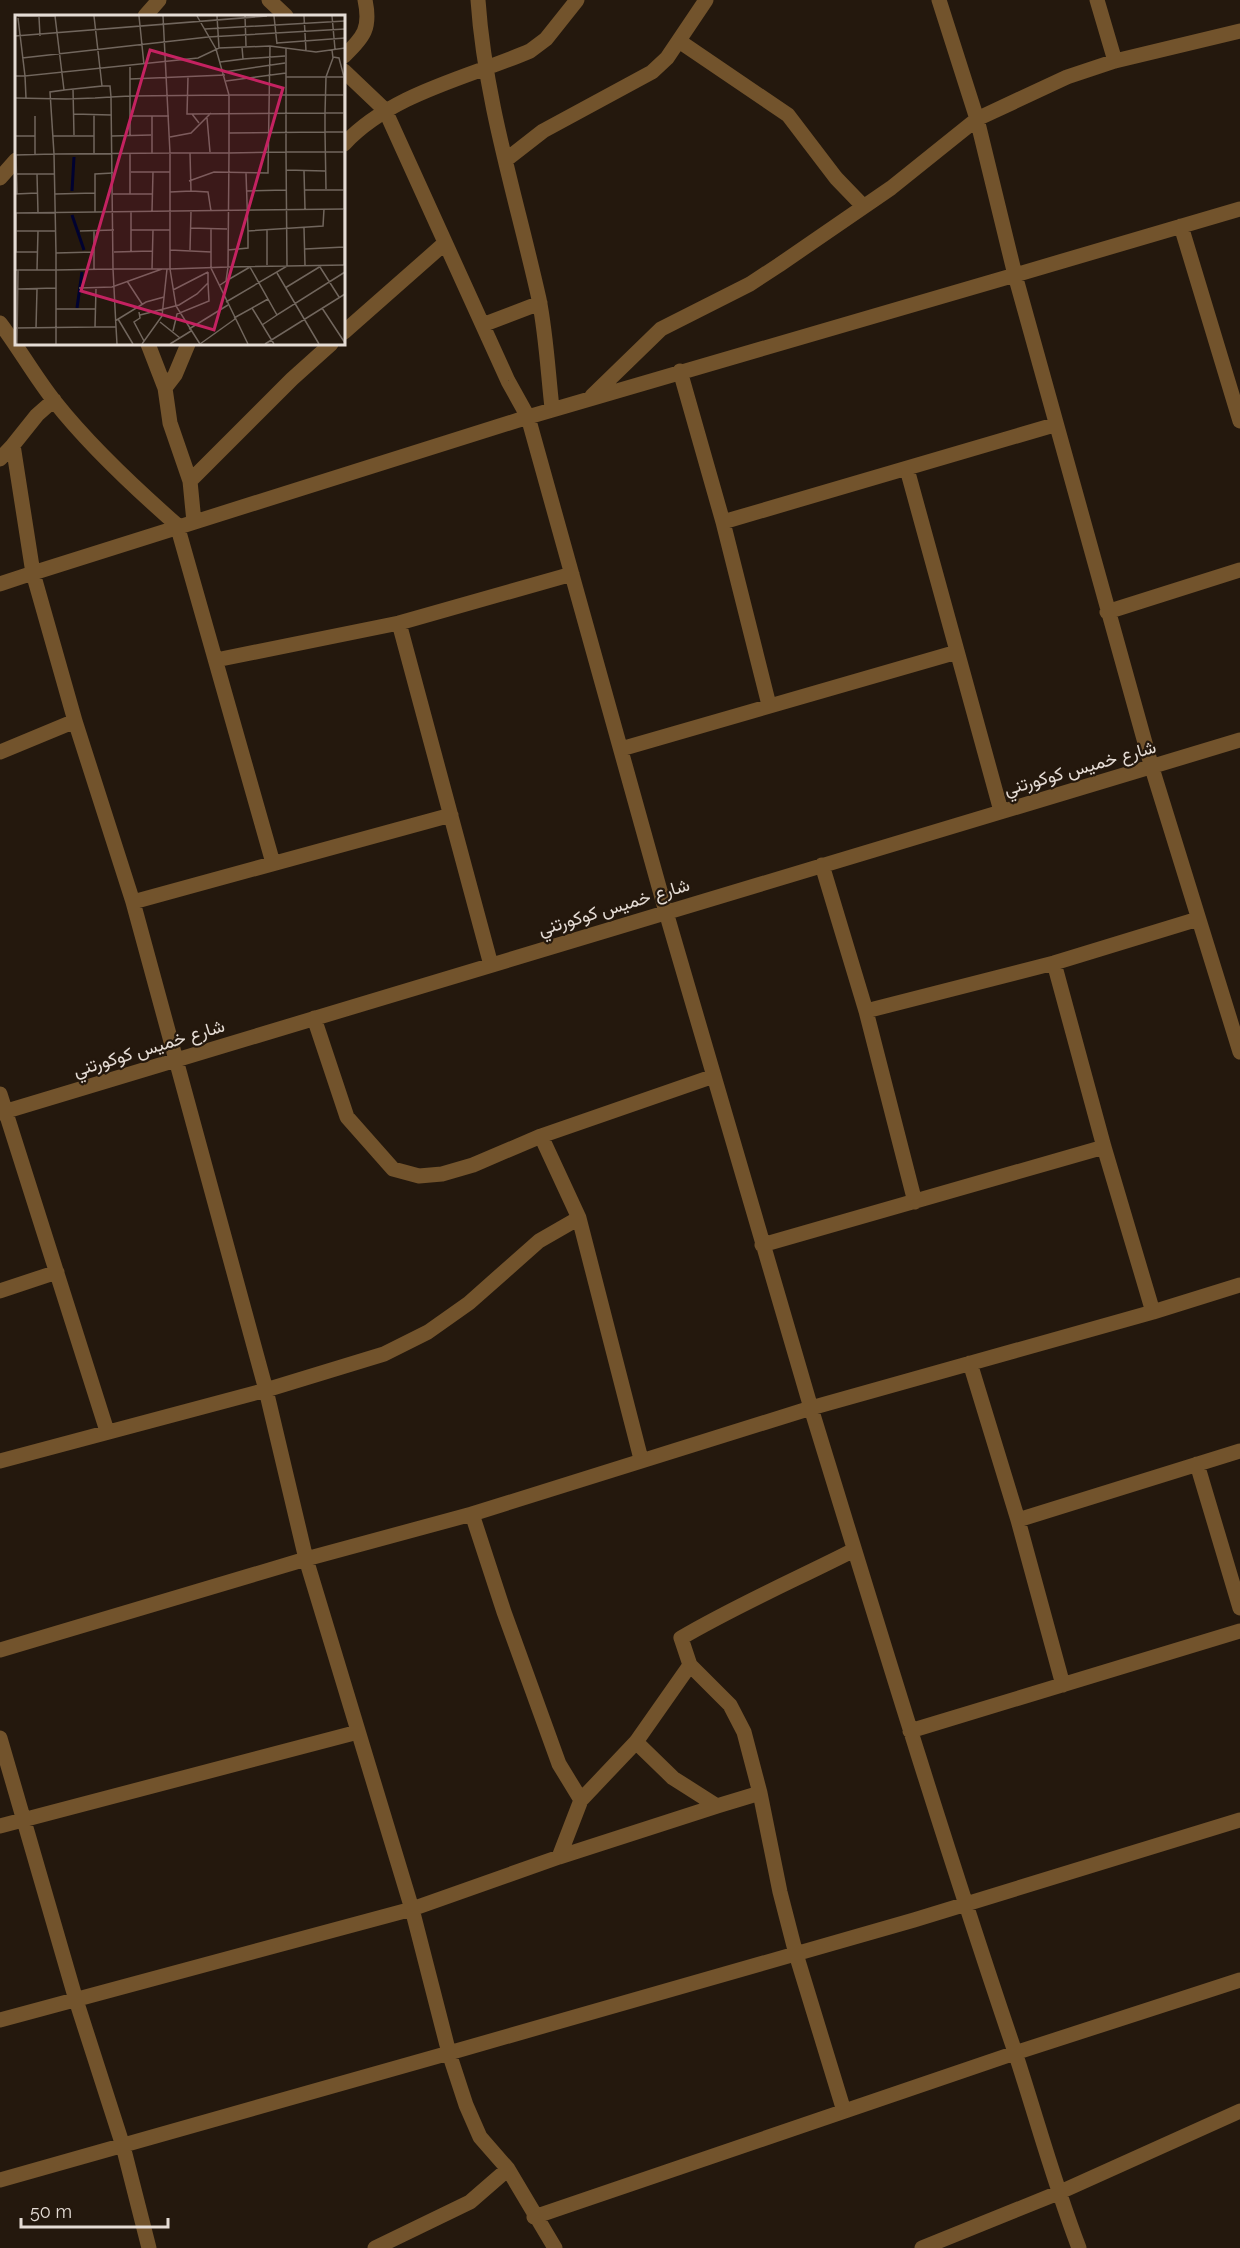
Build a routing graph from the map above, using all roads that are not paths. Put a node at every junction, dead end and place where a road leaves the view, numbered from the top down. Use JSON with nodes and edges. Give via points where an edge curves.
{"nodes":[{"id":1,"x":159,"y":0,"type":"edge"},
{"id":2,"x":269,"y":0,"type":"edge"},
{"id":3,"x":365,"y":0,"type":"edge"},
{"id":4,"x":478,"y":0,"type":"edge"},
{"id":5,"x":577,"y":0,"type":"edge"},
{"id":6,"x":706,"y":0,"type":"edge"},
{"id":7,"x":939,"y":0,"type":"edge"},
{"id":8,"x":1097,"y":0,"type":"edge"},
{"id":9,"x":146,"y":15,"type":"edge"},
{"id":10,"x":285,"y":15,"type":"edge"},
{"id":11,"x":1240,"y":31,"type":"edge"},
{"id":12,"x":679,"y":41,"type":"junction"},
{"id":13,"x":345,"y":55,"type":"edge"},
{"id":14,"x":1115,"y":61,"type":"junction"},
{"id":15,"x":484,"y":68,"type":"junction"},
{"id":16,"x":345,"y":72,"type":"edge"},
{"id":17,"x":385,"y":110,"type":"junction"},
{"id":18,"x":977,"y":119,"type":"junction"},
{"id":19,"x":345,"y":143,"type":"edge"},
{"id":20,"x":507,"y":159,"type":"junction"},
{"id":21,"x":15,"y":161,"type":"edge"},
{"id":22,"x":0,"y":178,"type":"edge"},
{"id":23,"x":863,"y":206,"type":"junction"},
{"id":24,"x":1240,"y":208,"type":"edge"},
{"id":25,"x":1181,"y":226,"type":"junction"},
{"id":26,"x":445,"y":243,"type":"junction"},
{"id":27,"x":1015,"y":275,"type":"junction"},
{"id":28,"x":540,"y":303,"type":"junction"},
{"id":29,"x":0,"y":323,"type":"edge"},
{"id":30,"x":485,"y":324,"type":"junction"},
{"id":31,"x":345,"y":331,"type":"edge"},
{"id":32,"x":15,"y":344,"type":"edge"},
{"id":33,"x":15,"y":345,"type":"edge"},
{"id":34,"x":148,"y":345,"type":"edge"},
{"id":35,"x":188,"y":345,"type":"edge"},
{"id":36,"x":330,"y":345,"type":"edge"},
{"id":37,"x":680,"y":371,"type":"junction"},
{"id":38,"x":1233,"y":372,"type":"edge"},
{"id":39,"x":165,"y":388,"type":"junction"},
{"id":40,"x":591,"y":397,"type":"junction"},
{"id":41,"x":54,"y":400,"type":"junction"},
{"id":42,"x":552,"y":408,"type":"junction"},
{"id":43,"x":528,"y":417,"type":"junction"},
{"id":44,"x":1240,"y":421,"type":"edge"},
{"id":45,"x":1054,"y":425,"type":"junction"},
{"id":46,"x":13,"y":445,"type":"junction"},
{"id":47,"x":0,"y":459,"type":"edge"},
{"id":48,"x":907,"y":469,"type":"junction"},
{"id":49,"x":190,"y":481,"type":"junction"},
{"id":50,"x":194,"y":522,"type":"junction"},
{"id":51,"x":723,"y":522,"type":"junction"},
{"id":52,"x":177,"y":525,"type":"junction"},
{"id":53,"x":1240,"y":570,"type":"edge"},
{"id":54,"x":33,"y":573,"type":"junction"},
{"id":55,"x":572,"y":574,"type":"junction"},
{"id":56,"x":0,"y":584,"type":"edge"},
{"id":57,"x":1107,"y":612,"type":"junction"},
{"id":58,"x":399,"y":623,"type":"junction"},
{"id":59,"x":957,"y":652,"type":"junction"},
{"id":60,"x":216,"y":660,"type":"junction"},
{"id":61,"x":769,"y":705,"type":"junction"},
{"id":62,"x":75,"y":721,"type":"junction"},
{"id":63,"x":1240,"y":740,"type":"edge"},
{"id":64,"x":621,"y":749,"type":"junction"},
{"id":65,"x":0,"y":752,"type":"edge"},
{"id":66,"x":1152,"y":768,"type":"junction"},
{"id":67,"x":1001,"y":811,"type":"junction"},
{"id":68,"x":451,"y":815,"type":"junction"},
{"id":69,"x":273,"y":863,"type":"junction"},
{"id":70,"x":822,"y":865,"type":"junction"},
{"id":71,"x":133,"y":902,"type":"junction"},
{"id":72,"x":666,"y":912,"type":"junction"},
{"id":73,"x":1198,"y":918,"type":"junction"},
{"id":74,"x":1054,"y":963,"type":"junction"},
{"id":75,"x":491,"y":965,"type":"junction"},
{"id":76,"x":866,"y":1011,"type":"junction"},
{"id":77,"x":314,"y":1018,"type":"junction"},
{"id":78,"x":1240,"y":1052,"type":"edge"},
{"id":79,"x":176,"y":1060,"type":"junction"},
{"id":80,"x":714,"y":1077,"type":"junction"},
{"id":81,"x":0,"y":1094,"type":"edge"},
{"id":82,"x":3,"y":1112,"type":"edge"},
{"id":83,"x":541,"y":1136,"type":"junction"},
{"id":84,"x":1104,"y":1147,"type":"junction"},
{"id":85,"x":915,"y":1203,"type":"junction"},
{"id":86,"x":579,"y":1218,"type":"junction"},
{"id":87,"x":762,"y":1245,"type":"junction"},
{"id":88,"x":57,"y":1272,"type":"junction"},
{"id":89,"x":1240,"y":1285,"type":"edge"},
{"id":90,"x":0,"y":1290,"type":"edge"},
{"id":91,"x":1153,"y":1312,"type":"junction"},
{"id":92,"x":970,"y":1363,"type":"junction"},
{"id":93,"x":266,"y":1390,"type":"junction"},
{"id":94,"x":811,"y":1408,"type":"junction"},
{"id":95,"x":107,"y":1431,"type":"junction"},
{"id":96,"x":1240,"y":1450,"type":"edge"},
{"id":97,"x":641,"y":1459,"type":"junction"},
{"id":98,"x":0,"y":1461,"type":"edge"},
{"id":99,"x":1197,"y":1464,"type":"junction"},
{"id":100,"x":472,"y":1514,"type":"junction"},
{"id":101,"x":1018,"y":1520,"type":"junction"},
{"id":102,"x":854,"y":1550,"type":"junction"},
{"id":103,"x":306,"y":1559,"type":"junction"},
{"id":104,"x":1240,"y":1608,"type":"edge"},
{"id":105,"x":1240,"y":1630,"type":"edge"},
{"id":106,"x":0,"y":1650,"type":"edge"},
{"id":107,"x":690,"y":1665,"type":"junction"},
{"id":108,"x":1063,"y":1685,"type":"junction"},
{"id":109,"x":909,"y":1731,"type":"junction"},
{"id":110,"x":358,"y":1732,"type":"junction"},
{"id":111,"x":0,"y":1738,"type":"edge"},
{"id":112,"x":636,"y":1742,"type":"junction"},
{"id":113,"x":760,"y":1793,"type":"junction"},
{"id":114,"x":581,"y":1800,"type":"junction"},
{"id":115,"x":717,"y":1806,"type":"junction"},
{"id":116,"x":25,"y":1818,"type":"junction"},
{"id":117,"x":1240,"y":1820,"type":"edge"},
{"id":118,"x":0,"y":1826,"type":"edge"},
{"id":119,"x":560,"y":1857,"type":"junction"},
{"id":120,"x":964,"y":1903,"type":"junction"},
{"id":121,"x":412,"y":1909,"type":"junction"},
{"id":122,"x":796,"y":1954,"type":"junction"},
{"id":123,"x":1240,"y":1980,"type":"edge"},
{"id":124,"x":76,"y":2000,"type":"junction"},
{"id":125,"x":0,"y":2020,"type":"edge"},
{"id":126,"x":449,"y":2053,"type":"junction"},
{"id":127,"x":1015,"y":2053,"type":"junction"},
{"id":128,"x":844,"y":2111,"type":"junction"},
{"id":129,"x":1240,"y":2111,"type":"edge"},
{"id":130,"x":123,"y":2146,"type":"junction"},
{"id":131,"x":508,"y":2169,"type":"junction"},
{"id":132,"x":0,"y":2180,"type":"edge"},
{"id":133,"x":1058,"y":2193,"type":"junction"},
{"id":134,"x":534,"y":2217,"type":"junction"},
{"id":135,"x":548,"y":2245,"type":"edge"},
{"id":136,"x":149,"y":2248,"type":"edge"},
{"id":137,"x":375,"y":2248,"type":"edge"},
{"id":138,"x":922,"y":2248,"type":"edge"},
{"id":139,"x":1079,"y":2248,"type":"edge"}],
"edges":[{"from":1,"to":9,"type":"street"},
{"from":2,"to":10,"type":"street"},
{"from":3,"to":13,"type":"street","via":[[369,18],[366,30]]},
{"from":4,"to":15,"type":"street"},
{"from":5,"to":15,"type":"street","via":[[546,39],[530,51]]},
{"from":6,"to":12,"type":"street"},
{"from":7,"to":18,"type":"street"},
{"from":8,"to":14,"type":"street"},
{"from":11,"to":14,"type":"street"},
{"from":12,"to":20,"type":"street","via":[[652,72],[543,131]]},
{"from":12,"to":23,"type":"street","via":[[788,115],[836,178]]},
{"from":14,"to":18,"type":"street","via":[[1067,77]]},
{"from":15,"to":17,"type":"street"},
{"from":15,"to":20,"type":"street"},
{"from":16,"to":17,"type":"street"},
{"from":17,"to":19,"type":"street"},
{"from":17,"to":26,"type":"street"},
{"from":18,"to":23,"type":"street"},
{"from":18,"to":27,"type":"street"},
{"from":20,"to":28,"type":"street"},
{"from":21,"to":22,"type":"street"},
{"from":23,"to":40,"type":"street","via":[[750,284],[661,329]]},
{"from":24,"to":25,"type":"street"},
{"from":25,"to":27,"type":"street"},
{"from":25,"to":38,"type":"street"},
{"from":26,"to":30,"type":"street"},
{"from":26,"to":31,"type":"street"},
{"from":27,"to":37,"type":"street"},
{"from":27,"to":45,"type":"street"},
{"from":28,"to":30,"type":"street"},
{"from":28,"to":42,"type":"street"},
{"from":29,"to":32,"type":"street"},
{"from":30,"to":43,"type":"street","via":[[508,381]]},
{"from":33,"to":41,"type":"street"},
{"from":34,"to":39,"type":"street"},
{"from":35,"to":39,"type":"street"},
{"from":36,"to":49,"type":"street"},
{"from":37,"to":40,"type":"street"},
{"from":37,"to":51,"type":"street"},
{"from":38,"to":44,"type":"street"},
{"from":39,"to":49,"type":"street","via":[[170,423]]},
{"from":40,"to":42,"type":"street"},
{"from":41,"to":46,"type":"street"},
{"from":41,"to":52,"type":"street","via":[[136,490]]},
{"from":42,"to":43,"type":"street"},
{"from":43,"to":50,"type":"street"},
{"from":43,"to":55,"type":"street"},
{"from":45,"to":48,"type":"street"},
{"from":45,"to":57,"type":"street"},
{"from":46,"to":47,"type":"street"},
{"from":46,"to":54,"type":"street"},
{"from":48,"to":51,"type":"street"},
{"from":48,"to":59,"type":"street"},
{"from":49,"to":50,"type":"street"},
{"from":50,"to":52,"type":"street"},
{"from":51,"to":61,"type":"street"},
{"from":52,"to":54,"type":"street"},
{"from":52,"to":60,"type":"street"},
{"from":53,"to":57,"type":"street"},
{"from":54,"to":56,"type":"street"},
{"from":54,"to":62,"type":"street"},
{"from":55,"to":58,"type":"street"},
{"from":55,"to":64,"type":"street"},
{"from":57,"to":66,"type":"street"},
{"from":58,"to":60,"type":"street"},
{"from":58,"to":68,"type":"street"},
{"from":59,"to":61,"type":"street"},
{"from":59,"to":67,"type":"street"},
{"from":60,"to":69,"type":"street"},
{"from":61,"to":64,"type":"street"},
{"from":62,"to":65,"type":"street"},
{"from":62,"to":71,"type":"street"},
{"from":63,"to":66,"type":"street","name":"شارع خميس كوكورتني"},
{"from":64,"to":72,"type":"street"},
{"from":66,"to":67,"type":"street","name":"شارع خميس كوكورتني"},
{"from":66,"to":73,"type":"street"},
{"from":67,"to":70,"type":"street","name":"شارع خميس كوكورتني"},
{"from":68,"to":69,"type":"street"},
{"from":68,"to":75,"type":"street"},
{"from":69,"to":71,"type":"street"},
{"from":70,"to":72,"type":"street","name":"شارع خميس كوكورتني"},
{"from":70,"to":76,"type":"street"},
{"from":71,"to":79,"type":"street"},
{"from":72,"to":75,"type":"street","name":"شارع خميس كوكورتني"},
{"from":72,"to":80,"type":"street"},
{"from":73,"to":74,"type":"street"},
{"from":73,"to":78,"type":"street"},
{"from":74,"to":76,"type":"street"},
{"from":74,"to":84,"type":"street"},
{"from":75,"to":77,"type":"street","name":"شارع خميس كوكورتني"},
{"from":76,"to":85,"type":"street"},
{"from":77,"to":79,"type":"street","name":"شارع خميس كوكورتني"},
{"from":77,"to":83,"type":"street","via":[[347,1117],[393,1169],[419,1176],[442,1174]]},
{"from":79,"to":82,"type":"street","name":"شارع خميس كوكورتني"},
{"from":79,"to":93,"type":"street"},
{"from":80,"to":83,"type":"street"},
{"from":80,"to":87,"type":"street"},
{"from":81,"to":82,"type":"street"},
{"from":82,"to":88,"type":"street"},
{"from":83,"to":86,"type":"street"},
{"from":84,"to":85,"type":"street"},
{"from":84,"to":91,"type":"street"},
{"from":85,"to":87,"type":"street"},
{"from":86,"to":93,"type":"street","via":[[539,1240],[469,1303],[428,1332],[384,1354]]},
{"from":86,"to":97,"type":"street"},
{"from":87,"to":94,"type":"street"},
{"from":88,"to":90,"type":"street"},
{"from":88,"to":95,"type":"street"},
{"from":89,"to":91,"type":"street"},
{"from":91,"to":92,"type":"street"},
{"from":92,"to":94,"type":"street"},
{"from":92,"to":101,"type":"street"},
{"from":93,"to":95,"type":"street"},
{"from":93,"to":103,"type":"street"},
{"from":94,"to":97,"type":"street"},
{"from":94,"to":102,"type":"street"},
{"from":95,"to":98,"type":"street"},
{"from":96,"to":99,"type":"street"},
{"from":97,"to":100,"type":"street"},
{"from":99,"to":101,"type":"street"},
{"from":99,"to":104,"type":"street"},
{"from":100,"to":103,"type":"street"},
{"from":100,"to":114,"type":"street","via":[[559,1764]]},
{"from":101,"to":108,"type":"street"},
{"from":102,"to":107,"type":"street","via":[[681,1638]]},
{"from":102,"to":109,"type":"street"},
{"from":103,"to":106,"type":"street"},
{"from":103,"to":110,"type":"street"},
{"from":105,"to":108,"type":"street"},
{"from":107,"to":112,"type":"street"},
{"from":107,"to":113,"type":"street","via":[[730,1705],[744,1732]]},
{"from":108,"to":109,"type":"street"},
{"from":109,"to":120,"type":"street"},
{"from":110,"to":116,"type":"street"},
{"from":110,"to":121,"type":"street"},
{"from":111,"to":116,"type":"street"},
{"from":112,"to":114,"type":"street"},
{"from":112,"to":115,"type":"street","via":[[673,1778]]},
{"from":113,"to":115,"type":"street"},
{"from":113,"to":122,"type":"street"},
{"from":114,"to":119,"type":"street"},
{"from":115,"to":119,"type":"street"},
{"from":116,"to":118,"type":"street"},
{"from":116,"to":124,"type":"street"},
{"from":117,"to":120,"type":"street"},
{"from":119,"to":121,"type":"street"},
{"from":120,"to":122,"type":"street"},
{"from":120,"to":127,"type":"street"},
{"from":121,"to":124,"type":"street"},
{"from":121,"to":126,"type":"street"},
{"from":122,"to":126,"type":"street"},
{"from":122,"to":128,"type":"street"},
{"from":123,"to":127,"type":"street"},
{"from":124,"to":125,"type":"street"},
{"from":124,"to":130,"type":"street"},
{"from":126,"to":130,"type":"street"},
{"from":126,"to":131,"type":"street","via":[[480,2137]]},
{"from":127,"to":128,"type":"street"},
{"from":127,"to":133,"type":"street"},
{"from":128,"to":134,"type":"street"},
{"from":129,"to":133,"type":"street"},
{"from":130,"to":132,"type":"street"},
{"from":130,"to":136,"type":"street"},
{"from":131,"to":134,"type":"street"},
{"from":131,"to":137,"type":"street","via":[[470,2202]]},
{"from":133,"to":138,"type":"street"},
{"from":133,"to":139,"type":"street"},
{"from":134,"to":135,"type":"street"}]}
